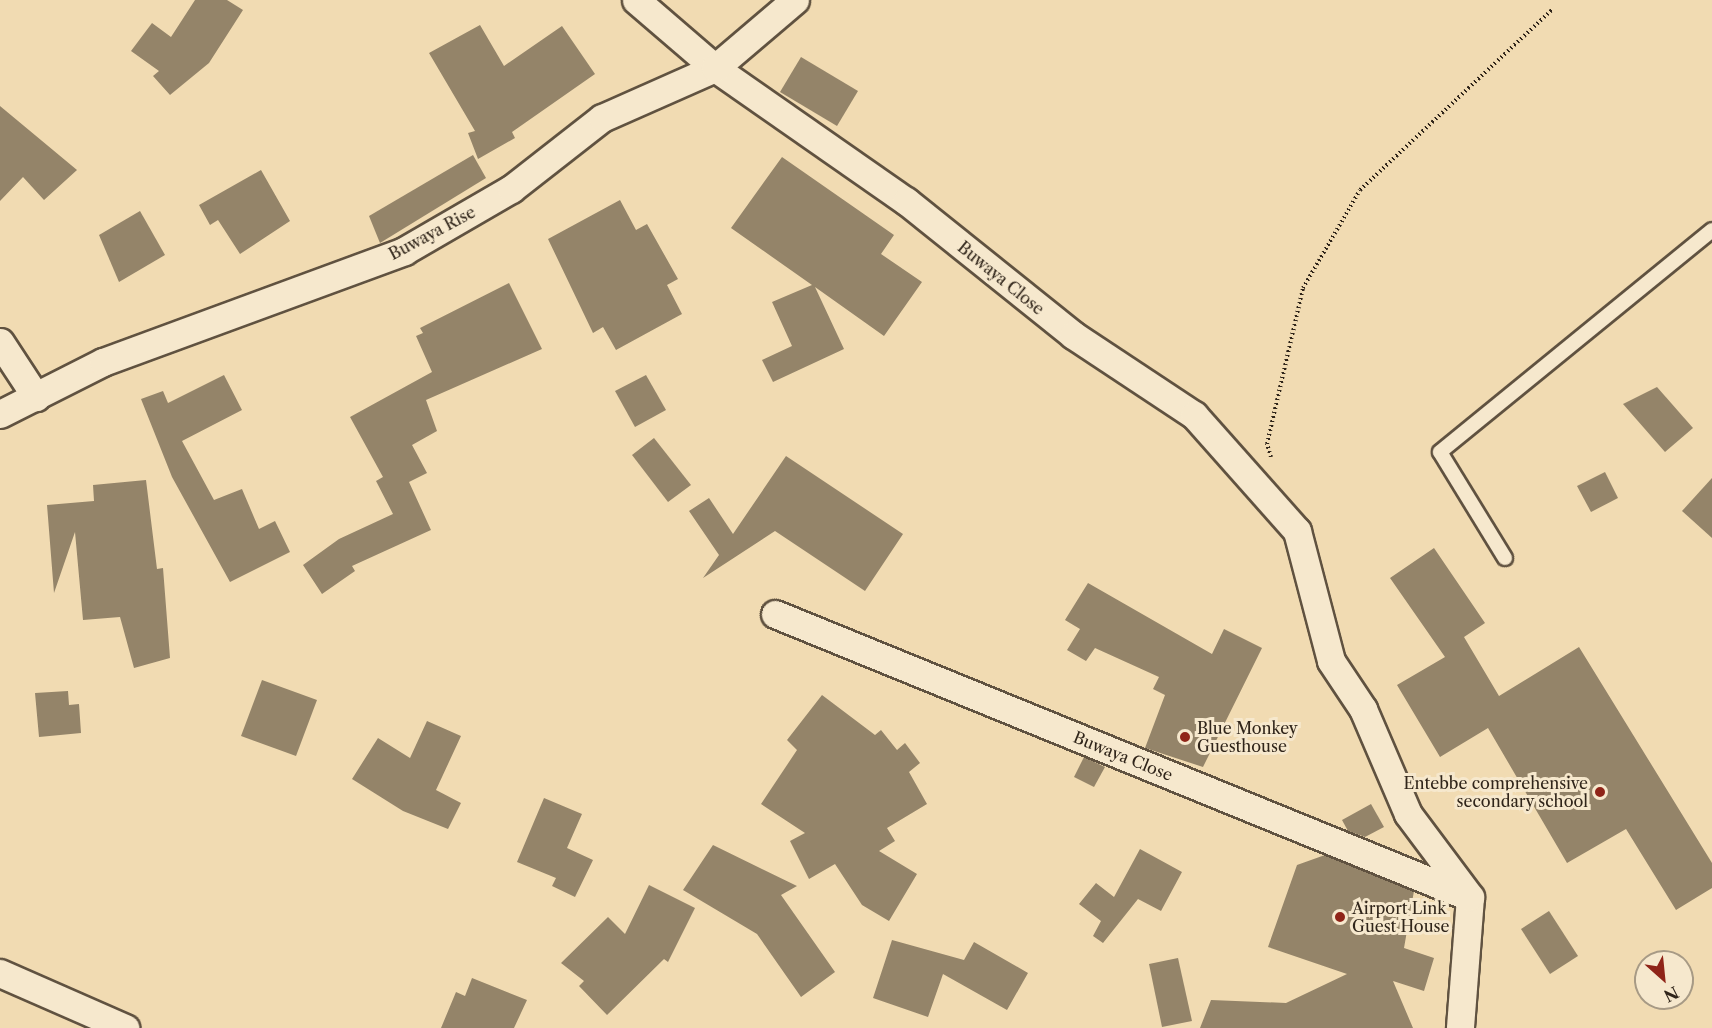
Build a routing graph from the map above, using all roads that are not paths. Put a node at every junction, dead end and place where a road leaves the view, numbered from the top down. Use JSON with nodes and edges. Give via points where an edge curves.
{"nodes":[{"id":1,"x":636,"y":0,"type":"edge"},
{"id":2,"x":795,"y":0,"type":"edge"},
{"id":3,"x":715,"y":68,"type":"junction"},
{"id":4,"x":1712,"y":230,"type":"edge"},
{"id":5,"x":0,"y":342,"type":"edge"},
{"id":6,"x":36,"y":397,"type":"junction"},
{"id":7,"x":0,"y":414,"type":"edge"},
{"id":8,"x":1505,"y":558,"type":"dead end"},
{"id":9,"x":775,"y":614,"type":"dead end"},
{"id":10,"x":1470,"y":897,"type":"junction"},
{"id":11,"x":0,"y":973,"type":"edge"},
{"id":12,"x":126,"y":1028,"type":"edge"},
{"id":13,"x":1460,"y":1028,"type":"edge"}],
"edges":[{"from":1,"to":3,"type":"street","name":"Buwaya Close"},
{"from":2,"to":3,"type":"street","name":"Buwaya Rise"},
{"from":3,"to":6,"type":"street","name":"Buwaya Rise","via":[[602,118],[511,189],[404,251],[168,336]]},
{"from":3,"to":10,"type":"street","name":"Buwaya Close","via":[[906,201],[1073,335],[1194,415],[1297,531],[1331,661],[1363,709],[1408,814]]},
{"from":4,"to":8,"type":"lane","via":[[1440,452]]},
{"from":5,"to":6,"type":"street"},
{"from":6,"to":7,"type":"street","name":"Buwaya Rise"},
{"from":9,"to":10,"type":"street","name":"Buwaya Close"},
{"from":10,"to":13,"type":"street"},
{"from":11,"to":12,"type":"street"}]}
